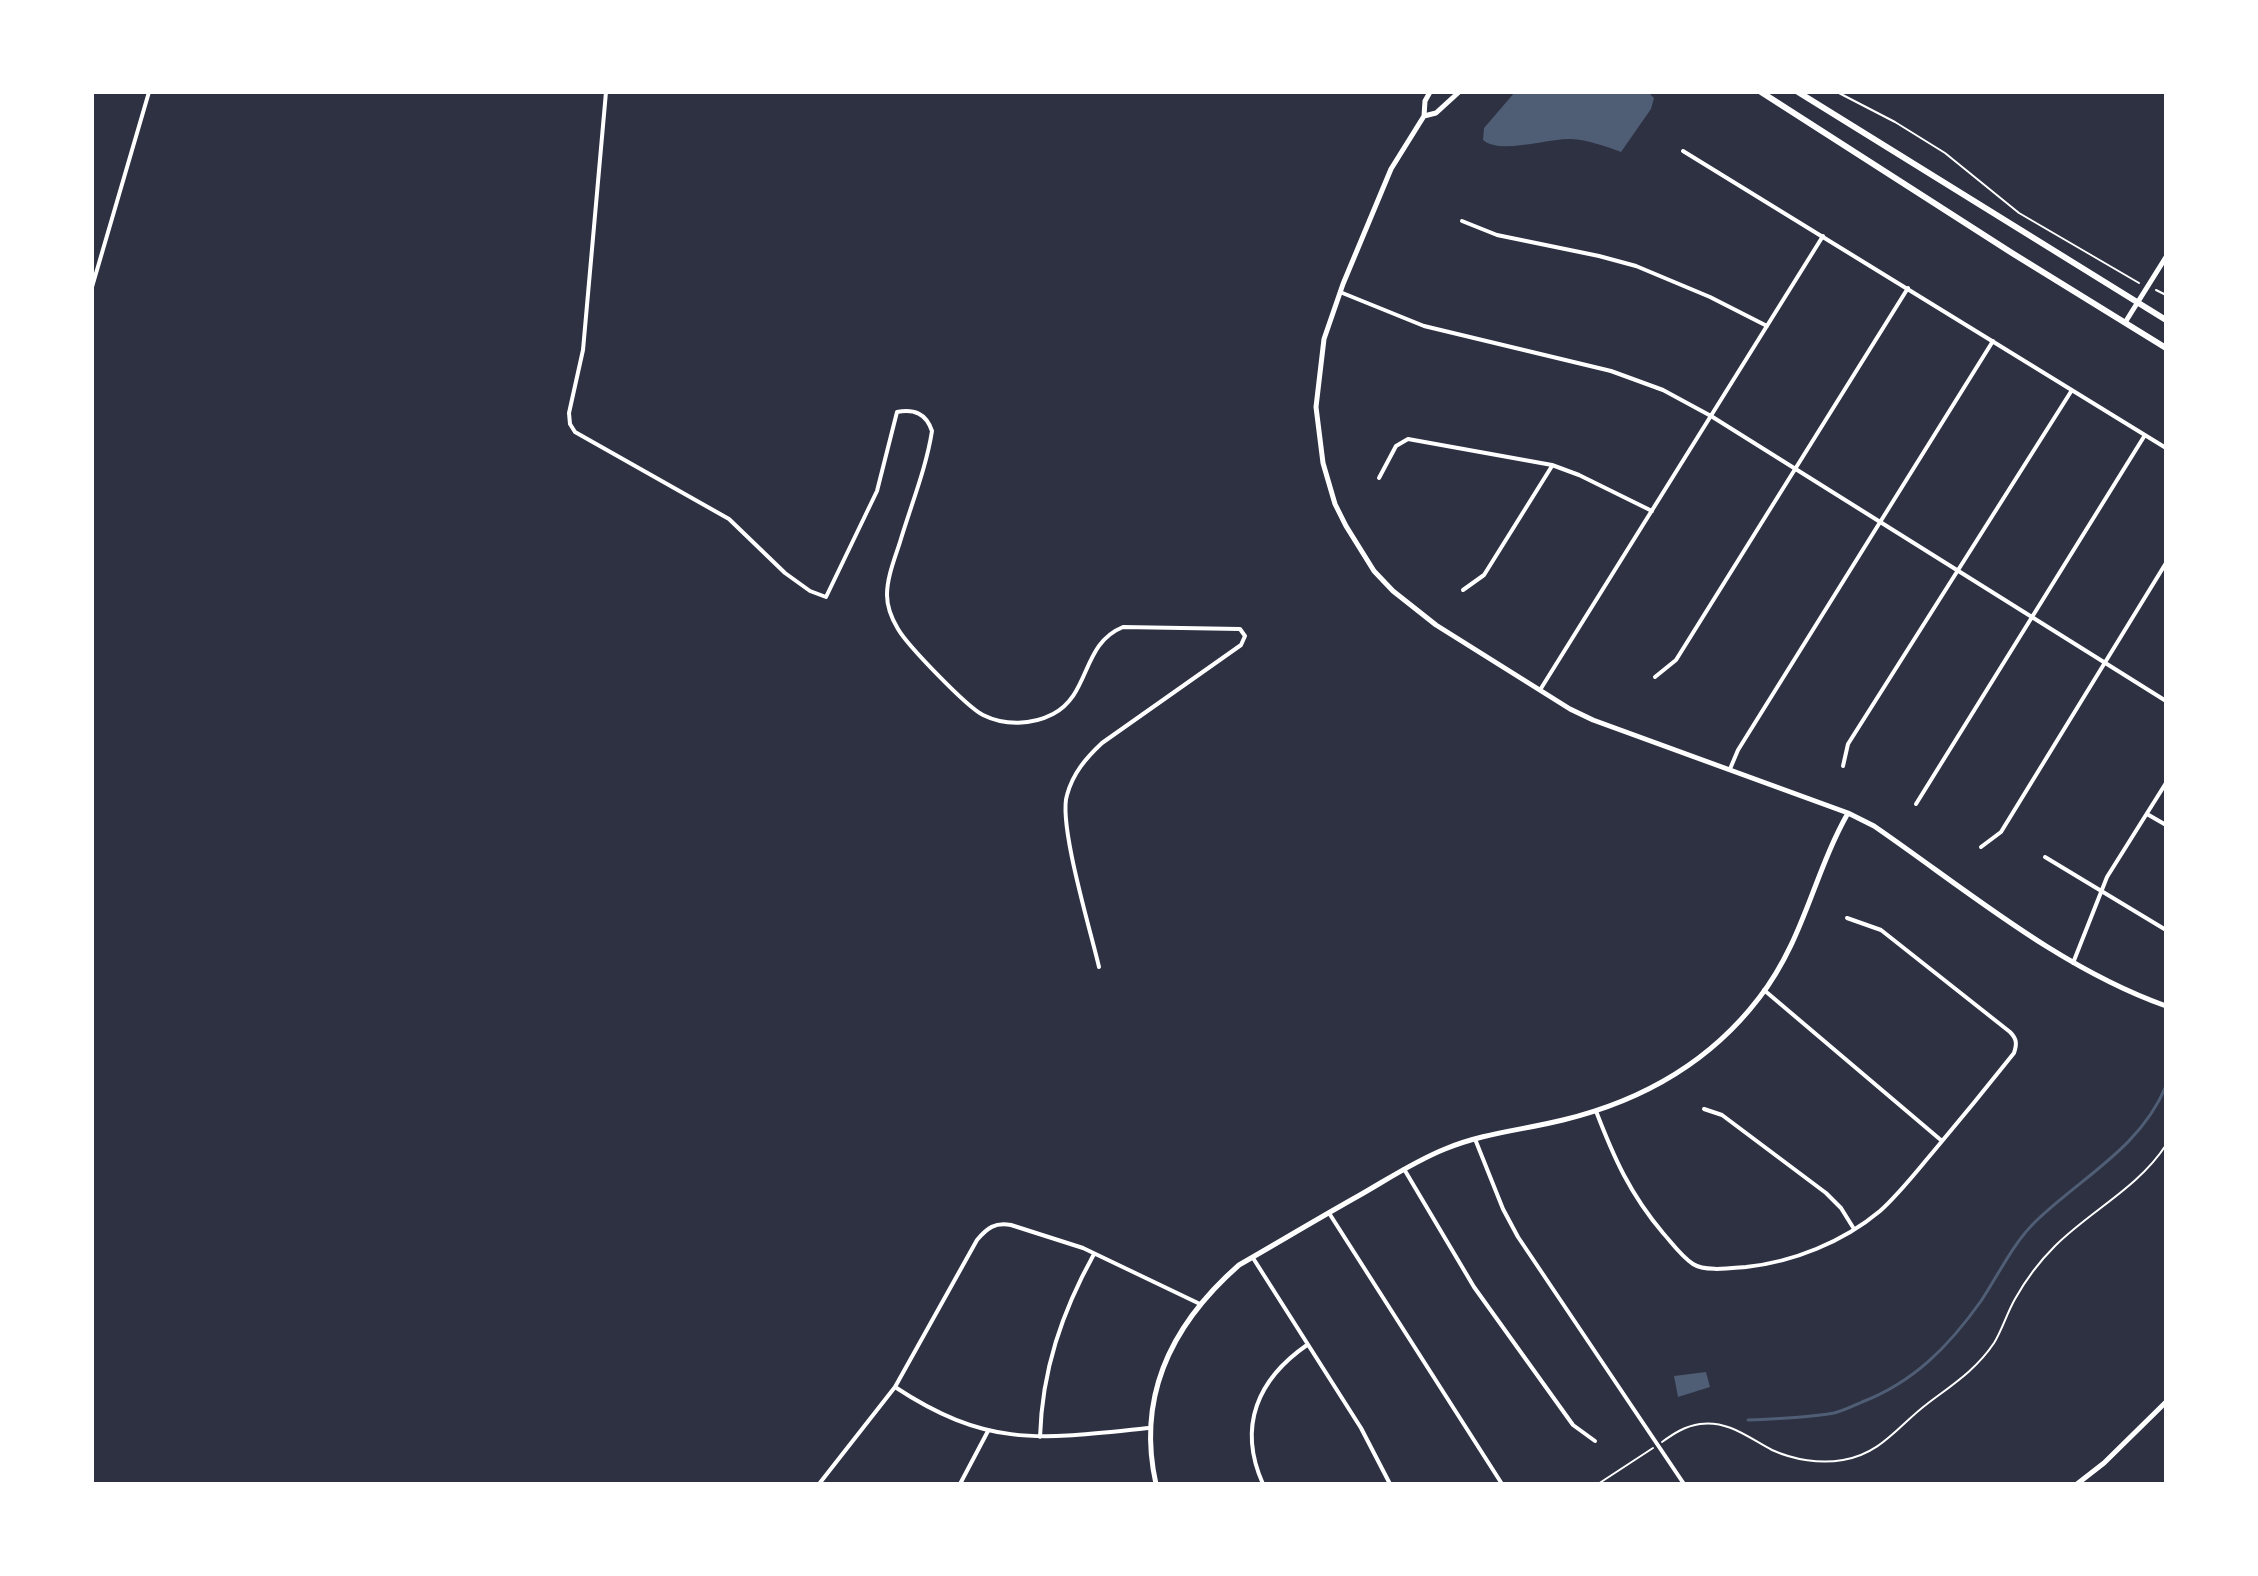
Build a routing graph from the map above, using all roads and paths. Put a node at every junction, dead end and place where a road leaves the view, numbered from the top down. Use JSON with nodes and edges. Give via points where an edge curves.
{"nodes":[{"id":1,"x":149,"y":92,"type":"edge"},
{"id":2,"x":606,"y":92,"type":"edge"},
{"id":3,"x":1430,"y":92,"type":"edge"},
{"id":4,"x":1459,"y":92,"type":"edge"},
{"id":5,"x":1761,"y":92,"type":"edge"},
{"id":6,"x":1798,"y":92,"type":"edge"},
{"id":7,"x":1837,"y":92,"type":"edge"},
{"id":8,"x":1424,"y":116,"type":"junction"},
{"id":9,"x":1683,"y":151,"type":"dead end"},
{"id":10,"x":1462,"y":221,"type":"dead end"},
{"id":11,"x":1823,"y":236,"type":"junction"},
{"id":12,"x":2166,"y":257,"type":"edge"},
{"id":13,"x":2148,"y":286,"type":"junction"},
{"id":14,"x":92,"y":287,"type":"edge"},
{"id":15,"x":1908,"y":288,"type":"junction"},
{"id":16,"x":1340,"y":292,"type":"junction"},
{"id":17,"x":2166,"y":295,"type":"edge"},
{"id":18,"x":2138,"y":302,"type":"junction"},
{"id":19,"x":2166,"y":320,"type":"edge"},
{"id":20,"x":2126,"y":321,"type":"junction"},
{"id":21,"x":1767,"y":326,"type":"junction"},
{"id":22,"x":1993,"y":341,"type":"junction"},
{"id":23,"x":2166,"y":348,"type":"edge"},
{"id":24,"x":2072,"y":390,"type":"junction"},
{"id":25,"x":1711,"y":416,"type":"junction"},
{"id":26,"x":2145,"y":435,"type":"junction"},
{"id":27,"x":2166,"y":448,"type":"edge"},
{"id":28,"x":1552,"y":465,"type":"junction"},
{"id":29,"x":1796,"y":470,"type":"junction"},
{"id":30,"x":1379,"y":478,"type":"dead end"},
{"id":31,"x":1652,"y":511,"type":"junction"},
{"id":32,"x":1880,"y":522,"type":"junction"},
{"id":33,"x":2166,"y":563,"type":"edge"},
{"id":34,"x":1957,"y":571,"type":"junction"},
{"id":35,"x":1463,"y":590,"type":"dead end"},
{"id":36,"x":2032,"y":618,"type":"junction"},
{"id":37,"x":2103,"y":663,"type":"junction"},
{"id":38,"x":1655,"y":677,"type":"dead end"},
{"id":39,"x":1540,"y":690,"type":"junction"},
{"id":40,"x":2166,"y":701,"type":"edge"},
{"id":41,"x":1843,"y":766,"type":"dead end"},
{"id":42,"x":1730,"y":769,"type":"junction"},
{"id":43,"x":2166,"y":783,"type":"edge"},
{"id":44,"x":1916,"y":804,"type":"dead end"},
{"id":45,"x":1848,"y":813,"type":"junction"},
{"id":46,"x":2147,"y":814,"type":"junction"},
{"id":47,"x":2166,"y":825,"type":"edge"},
{"id":48,"x":1981,"y":847,"type":"dead end"},
{"id":49,"x":2045,"y":857,"type":"dead end"},
{"id":50,"x":2102,"y":892,"type":"junction"},
{"id":51,"x":1847,"y":918,"type":"dead end"},
{"id":52,"x":2166,"y":930,"type":"edge"},
{"id":53,"x":2073,"y":963,"type":"junction"},
{"id":54,"x":1099,"y":967,"type":"dead end"},
{"id":55,"x":1764,"y":990,"type":"junction"},
{"id":56,"x":2166,"y":1006,"type":"edge"},
{"id":57,"x":1704,"y":1109,"type":"dead end"},
{"id":58,"x":1596,"y":1111,"type":"junction"},
{"id":59,"x":1475,"y":1139,"type":"junction"},
{"id":60,"x":1942,"y":1141,"type":"junction"},
{"id":61,"x":2166,"y":1145,"type":"edge"},
{"id":62,"x":1404,"y":1169,"type":"junction"},
{"id":63,"x":1329,"y":1213,"type":"junction"},
{"id":64,"x":1854,"y":1229,"type":"junction"},
{"id":65,"x":1095,"y":1253,"type":"junction"},
{"id":66,"x":1253,"y":1258,"type":"junction"},
{"id":67,"x":1200,"y":1304,"type":"junction"},
{"id":68,"x":1308,"y":1344,"type":"junction"},
{"id":69,"x":895,"y":1387,"type":"junction"},
{"id":70,"x":2166,"y":1402,"type":"edge"},
{"id":71,"x":1149,"y":1428,"type":"junction"},
{"id":72,"x":988,"y":1431,"type":"junction"},
{"id":73,"x":1040,"y":1437,"type":"junction"},
{"id":74,"x":1664,"y":1440,"type":"dead end"},
{"id":75,"x":1595,"y":1441,"type":"dead end"},
{"id":76,"x":1654,"y":1448,"type":"dead end"},
{"id":77,"x":819,"y":1484,"type":"edge"},
{"id":78,"x":960,"y":1484,"type":"edge"},
{"id":79,"x":1156,"y":1484,"type":"edge"},
{"id":80,"x":1263,"y":1484,"type":"edge"},
{"id":81,"x":1390,"y":1484,"type":"edge"},
{"id":82,"x":1502,"y":1484,"type":"edge"},
{"id":83,"x":1598,"y":1484,"type":"edge"},
{"id":84,"x":1684,"y":1484,"type":"edge"},
{"id":85,"x":2077,"y":1484,"type":"edge"}],
"edges":[{"from":1,"to":14,"type":"street"},
{"from":2,"to":54,"type":"street","via":[[583,350],[569,413],[575,432],[729,519],[785,573],[826,597],[877,491],[897,412],[918,412],[932,431],[891,568],[889,608],[900,632],[970,707],[985,716],[1008,723],[1053,714],[1077,691],[1101,641],[1123,627],[1216,627],[1240,629],[1245,636],[1241,645],[1102,743],[1082,762],[1067,794],[1065,822]]},
{"from":3,"to":8,"type":"street"},
{"from":4,"to":8,"type":"street","via":[[1436,113]]},
{"from":5,"to":20,"type":"main road"},
{"from":6,"to":18,"type":"main road"},
{"from":7,"to":13,"type":"path","via":[[1945,153],[2019,213]]},
{"from":8,"to":16,"type":"street","via":[[1391,169]]},
{"from":9,"to":11,"type":"street"},
{"from":10,"to":21,"type":"street","via":[[1497,235],[1636,266]]},
{"from":11,"to":15,"type":"street"},
{"from":11,"to":21,"type":"street"},
{"from":12,"to":13,"type":"street"},
{"from":13,"to":17,"type":"path"},
{"from":13,"to":18,"type":"street"},
{"from":15,"to":22,"type":"street"},
{"from":15,"to":29,"type":"street"},
{"from":16,"to":25,"type":"street","via":[[1424,326],[1611,371],[1663,390]]},
{"from":16,"to":39,"type":"street","via":[[1319,361],[1316,407],[1327,481],[1346,526],[1374,571],[1409,606]]},
{"from":18,"to":19,"type":"main road"},
{"from":18,"to":20,"type":"street"},
{"from":20,"to":23,"type":"main road"},
{"from":21,"to":25,"type":"street"},
{"from":22,"to":24,"type":"street"},
{"from":22,"to":32,"type":"street"},
{"from":24,"to":26,"type":"street"},
{"from":24,"to":34,"type":"street"},
{"from":25,"to":29,"type":"street"},
{"from":25,"to":31,"type":"street"},
{"from":26,"to":27,"type":"street"},
{"from":26,"to":36,"type":"street"},
{"from":28,"to":30,"type":"street","via":[[1408,439],[1396,446]]},
{"from":28,"to":31,"type":"street"},
{"from":28,"to":35,"type":"street","via":[[1484,575]]},
{"from":29,"to":32,"type":"street"},
{"from":29,"to":38,"type":"street","via":[[1676,660]]},
{"from":31,"to":39,"type":"street"},
{"from":32,"to":34,"type":"street"},
{"from":32,"to":42,"type":"street"},
{"from":33,"to":37,"type":"street"},
{"from":34,"to":36,"type":"street"},
{"from":34,"to":41,"type":"street","via":[[1848,744]]},
{"from":36,"to":37,"type":"street"},
{"from":36,"to":44,"type":"street"},
{"from":37,"to":40,"type":"street"},
{"from":37,"to":48,"type":"street","via":[[2001,832]]},
{"from":39,"to":42,"type":"street","via":[[1593,720]]},
{"from":42,"to":45,"type":"street"},
{"from":43,"to":46,"type":"street"},
{"from":45,"to":53,"type":"street"},
{"from":45,"to":55,"type":"street","via":[[1791,949]]},
{"from":46,"to":47,"type":"street"},
{"from":46,"to":50,"type":"street"},
{"from":49,"to":50,"type":"street"},
{"from":50,"to":52,"type":"street"},
{"from":50,"to":53,"type":"street"},
{"from":51,"to":60,"type":"street","via":[[1881,930],[2015,1038],[2014,1053]]},
{"from":53,"to":56,"type":"street"},
{"from":55,"to":58,"type":"street","via":[[1739,1022],[1693,1063],[1650,1089]]},
{"from":55,"to":60,"type":"street"},
{"from":57,"to":64,"type":"street","via":[[1722,1115],[1826,1193]]},
{"from":58,"to":59,"type":"street"},
{"from":58,"to":64,"type":"street","via":[[1634,1196],[1695,1266],[1728,1269],[1770,1263],[1826,1245]]},
{"from":59,"to":62,"type":"street"},
{"from":59,"to":84,"type":"street","via":[[1518,1237]]},
{"from":60,"to":64,"type":"street","via":[[1879,1212]]},
{"from":61,"to":74,"type":"path","via":[[2143,1173],[2043,1259],[1996,1341],[1974,1368],[1887,1441],[1861,1455],[1822,1462],[1774,1451],[1712,1423],[1680,1430]]},
{"from":62,"to":63,"type":"street"},
{"from":62,"to":75,"type":"street","via":[[1474,1287],[1573,1425]]},
{"from":63,"to":66,"type":"street"},
{"from":63,"to":82,"type":"street"},
{"from":65,"to":67,"type":"street"},
{"from":65,"to":69,"type":"street","via":[[1011,1225],[985,1230]]},
{"from":65,"to":73,"type":"street","via":[[1074,1291],[1050,1357]]},
{"from":66,"to":67,"type":"street"},
{"from":66,"to":68,"type":"street"},
{"from":67,"to":71,"type":"street","via":[[1161,1373]]},
{"from":68,"to":80,"type":"street","via":[[1272,1374],[1261,1396],[1252,1446]]},
{"from":68,"to":81,"type":"street"},
{"from":69,"to":72,"type":"street","via":[[962,1424]]},
{"from":69,"to":77,"type":"street"},
{"from":70,"to":85,"type":"street"},
{"from":71,"to":73,"type":"street"},
{"from":71,"to":79,"type":"street"},
{"from":72,"to":73,"type":"street"},
{"from":72,"to":78,"type":"street"},
{"from":76,"to":83,"type":"path"}]}
